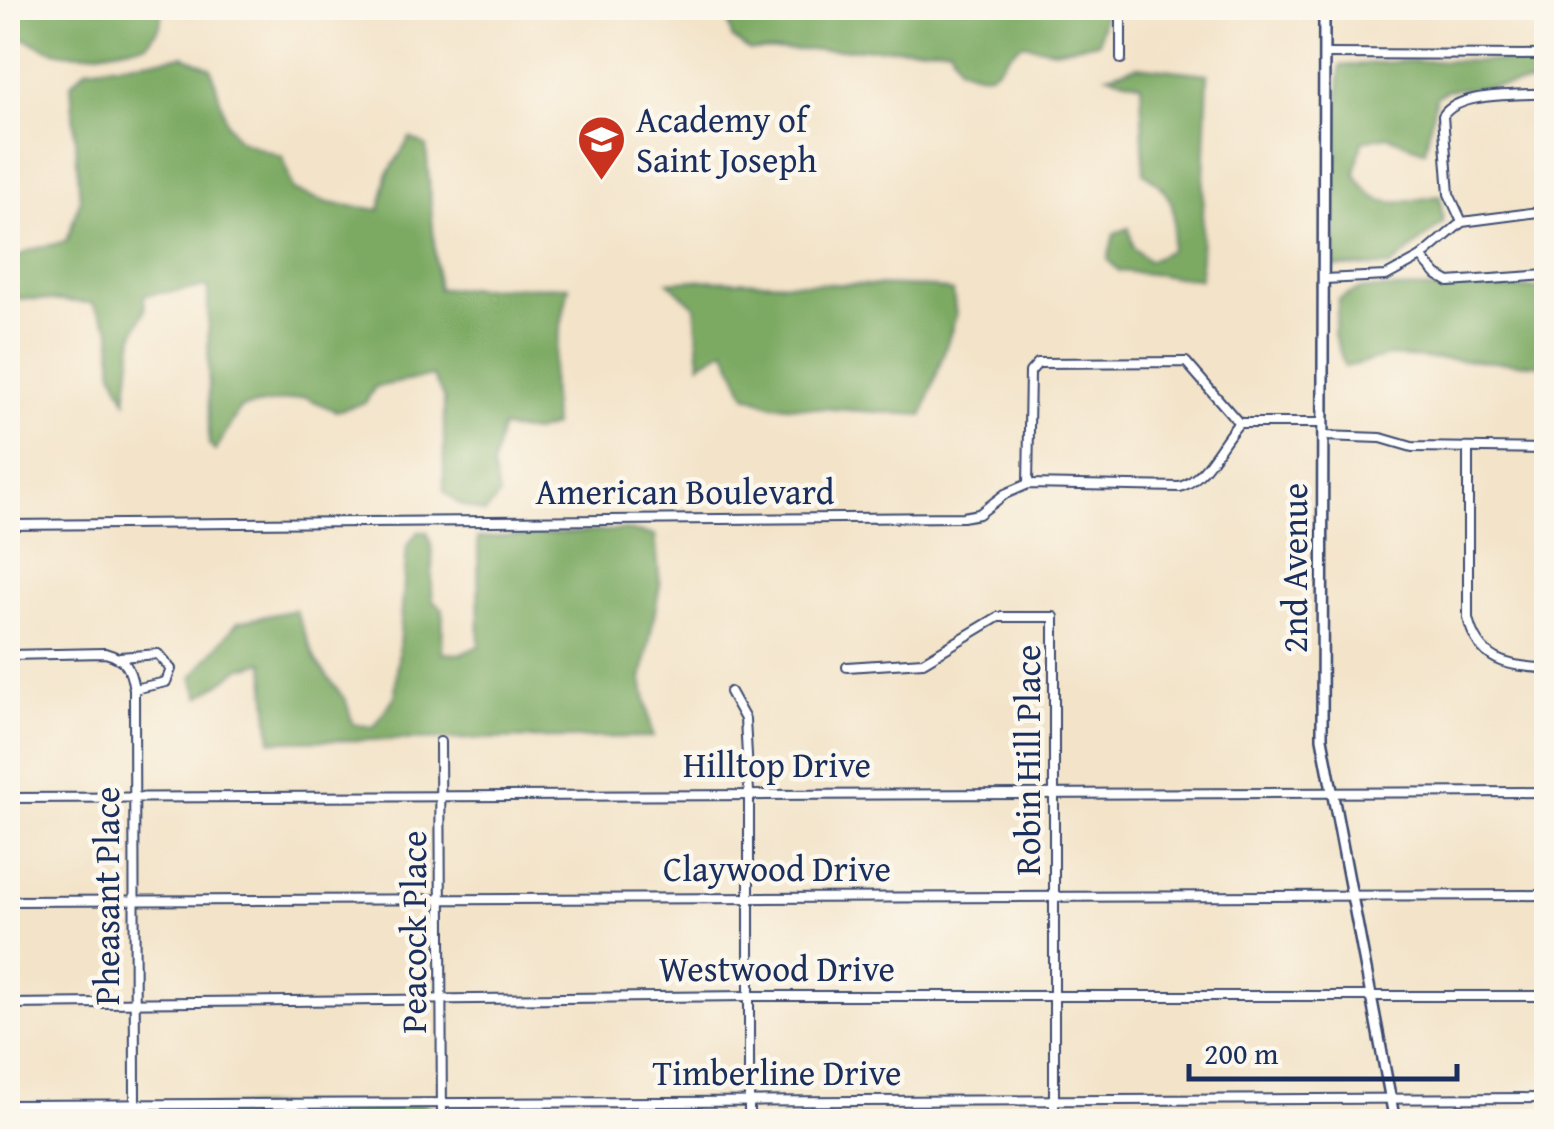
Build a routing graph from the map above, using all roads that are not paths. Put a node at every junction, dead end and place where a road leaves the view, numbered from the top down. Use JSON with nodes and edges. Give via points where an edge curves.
{"nodes":[{"id":1,"x":1121,"y":8,"type":"edge"},
{"id":2,"x":1324,"y":8,"type":"edge"},
{"id":3,"x":1324,"y":54,"type":"junction"},
{"id":4,"x":1546,"y":55,"type":"edge"},
{"id":5,"x":1121,"y":59,"type":"dead end"},
{"id":6,"x":1546,"y":94,"type":"edge"},
{"id":7,"x":1546,"y":211,"type":"edge"},
{"id":8,"x":1462,"y":222,"type":"junction"},
{"id":9,"x":1421,"y":257,"type":"junction"},
{"id":10,"x":1546,"y":275,"type":"edge"},
{"id":11,"x":1324,"y":279,"type":"junction"},
{"id":12,"x":1240,"y":423,"type":"junction"},
{"id":13,"x":1323,"y":423,"type":"junction"},
{"id":14,"x":1323,"y":436,"type":"junction"},
{"id":15,"x":1468,"y":449,"type":"junction"},
{"id":16,"x":1546,"y":449,"type":"edge"},
{"id":17,"x":1028,"y":484,"type":"junction"},
{"id":18,"x":8,"y":524,"type":"edge"},
{"id":19,"x":8,"y":655,"type":"edge"},
{"id":20,"x":120,"y":657,"type":"junction"},
{"id":21,"x":847,"y":667,"type":"dead end"},
{"id":22,"x":1546,"y":668,"type":"edge"},
{"id":23,"x":134,"y":689,"type":"junction"},
{"id":24,"x":730,"y":692,"type":"dead end"},
{"id":25,"x":440,"y":742,"type":"dead end"},
{"id":26,"x":1332,"y":791,"type":"junction"},
{"id":27,"x":749,"y":792,"type":"junction"},
{"id":28,"x":1055,"y":792,"type":"junction"},
{"id":29,"x":1546,"y":792,"type":"edge"},
{"id":30,"x":440,"y":794,"type":"junction"},
{"id":31,"x":133,"y":796,"type":"junction"},
{"id":32,"x":8,"y":798,"type":"edge"},
{"id":33,"x":1056,"y":895,"type":"junction"},
{"id":34,"x":1351,"y":895,"type":"junction"},
{"id":35,"x":1546,"y":895,"type":"edge"},
{"id":36,"x":748,"y":896,"type":"junction"},
{"id":37,"x":442,"y":898,"type":"junction"},
{"id":38,"x":134,"y":900,"type":"junction"},
{"id":39,"x":8,"y":902,"type":"edge"},
{"id":40,"x":748,"y":996,"type":"junction"},
{"id":41,"x":1370,"y":996,"type":"junction"},
{"id":42,"x":1546,"y":996,"type":"edge"},
{"id":43,"x":1055,"y":997,"type":"junction"},
{"id":44,"x":442,"y":999,"type":"junction"},
{"id":45,"x":135,"y":1002,"type":"junction"},
{"id":46,"x":8,"y":1004,"type":"edge"},
{"id":47,"x":1390,"y":1097,"type":"junction"},
{"id":48,"x":1546,"y":1098,"type":"edge"},
{"id":49,"x":1055,"y":1099,"type":"junction"},
{"id":50,"x":748,"y":1100,"type":"junction"},
{"id":51,"x":442,"y":1101,"type":"junction"},
{"id":52,"x":135,"y":1104,"type":"junction"},
{"id":53,"x":8,"y":1105,"type":"edge"},
{"id":54,"x":442,"y":1122,"type":"edge"},
{"id":55,"x":749,"y":1122,"type":"edge"},
{"id":56,"x":1054,"y":1122,"type":"edge"},
{"id":57,"x":1395,"y":1122,"type":"edge"}],
"edges":[{"from":1,"to":5,"type":"street"},
{"from":2,"to":3,"type":"street","name":"2nd Avenue"},
{"from":3,"to":4,"type":"street"},
{"from":3,"to":11,"type":"street","name":"2nd Avenue"},
{"from":6,"to":8,"type":"street","via":[[1448,108],[1443,116],[1449,194]]},
{"from":7,"to":8,"type":"street"},
{"from":8,"to":9,"type":"street"},
{"from":9,"to":10,"type":"street","via":[[1449,282]]},
{"from":9,"to":11,"type":"street","via":[[1386,276]]},
{"from":11,"to":13,"type":"street","name":"2nd Avenue"},
{"from":12,"to":13,"type":"street"},
{"from":12,"to":17,"type":"street","via":[[1200,475],[1180,486]]},
{"from":12,"to":17,"type":"street","via":[[1186,362],[1038,362],[1030,372]]},
{"from":13,"to":14,"type":"street","name":"2nd Avenue"},
{"from":14,"to":15,"type":"street"},
{"from":14,"to":26,"type":"street","name":"2nd Avenue","via":[[1322,738]]},
{"from":15,"to":16,"type":"street"},
{"from":15,"to":22,"type":"street","via":[[1472,636],[1496,661]]},
{"from":17,"to":18,"type":"street","name":"American Boulevard","via":[[963,517]]},
{"from":19,"to":20,"type":"street"},
{"from":20,"to":23,"type":"street","via":[[130,667]]},
{"from":20,"to":23,"type":"street","via":[[158,654],[170,669],[166,682]]},
{"from":21,"to":28,"type":"street","name":"Robin Hill Place","via":[[922,662],[998,617],[1054,617]]},
{"from":23,"to":31,"type":"street","name":"Pheasant Place"},
{"from":24,"to":27,"type":"street","via":[[745,719]]},
{"from":25,"to":30,"type":"street","name":"Peacock Place"},
{"from":26,"to":28,"type":"street","name":"Hilltop Drive"},
{"from":26,"to":29,"type":"street","name":"Hilltop Drive"},
{"from":26,"to":34,"type":"street","name":"2nd Avenue"},
{"from":27,"to":28,"type":"street","name":"Hilltop Drive"},
{"from":27,"to":30,"type":"street","name":"Hilltop Drive"},
{"from":27,"to":36,"type":"street"},
{"from":28,"to":33,"type":"street","name":"Robin Hill Place"},
{"from":30,"to":31,"type":"street","name":"Hilltop Drive"},
{"from":30,"to":37,"type":"street","name":"Peacock Place"},
{"from":31,"to":32,"type":"street","name":"Hilltop Drive"},
{"from":31,"to":38,"type":"street","name":"Pheasant Place"},
{"from":33,"to":34,"type":"street","name":"Claywood Drive"},
{"from":33,"to":36,"type":"street","name":"Claywood Drive"},
{"from":33,"to":43,"type":"street","name":"Robin Hill Place"},
{"from":34,"to":35,"type":"street","name":"Claywood Drive"},
{"from":34,"to":41,"type":"street","name":"2nd Avenue"},
{"from":36,"to":37,"type":"street","name":"Claywood Drive"},
{"from":36,"to":40,"type":"street"},
{"from":37,"to":38,"type":"street","name":"Claywood Drive"},
{"from":37,"to":44,"type":"street","name":"Peacock Place"},
{"from":38,"to":39,"type":"street","name":"Claywood Drive"},
{"from":38,"to":45,"type":"street","name":"Pheasant Place"},
{"from":40,"to":43,"type":"street","name":"Westwood Drive"},
{"from":40,"to":44,"type":"street","name":"Westwood Drive"},
{"from":40,"to":50,"type":"street"},
{"from":41,"to":42,"type":"street","name":"Westwood Drive"},
{"from":41,"to":43,"type":"street","name":"Westwood Drive"},
{"from":41,"to":47,"type":"street","name":"2nd Avenue"},
{"from":43,"to":49,"type":"street","name":"Robin Hill Place"},
{"from":44,"to":45,"type":"street","name":"Westwood Drive"},
{"from":44,"to":51,"type":"street","name":"Peacock Place"},
{"from":45,"to":46,"type":"street","name":"Westwood Drive"},
{"from":45,"to":52,"type":"street","name":"Pheasant Place"},
{"from":47,"to":48,"type":"street","name":"Timberline Drive"},
{"from":47,"to":49,"type":"street","name":"Timberline Drive"},
{"from":47,"to":57,"type":"street","name":"2nd Avenue"},
{"from":49,"to":50,"type":"street","name":"Timberline Drive"},
{"from":49,"to":56,"type":"street","name":"Robin Hill Place"},
{"from":50,"to":51,"type":"street","name":"Timberline Drive"},
{"from":50,"to":55,"type":"street"},
{"from":51,"to":52,"type":"street","name":"Timberline Drive"},
{"from":51,"to":54,"type":"street","name":"Peacock Place"},
{"from":52,"to":53,"type":"street","name":"Timberline Drive"}]}
